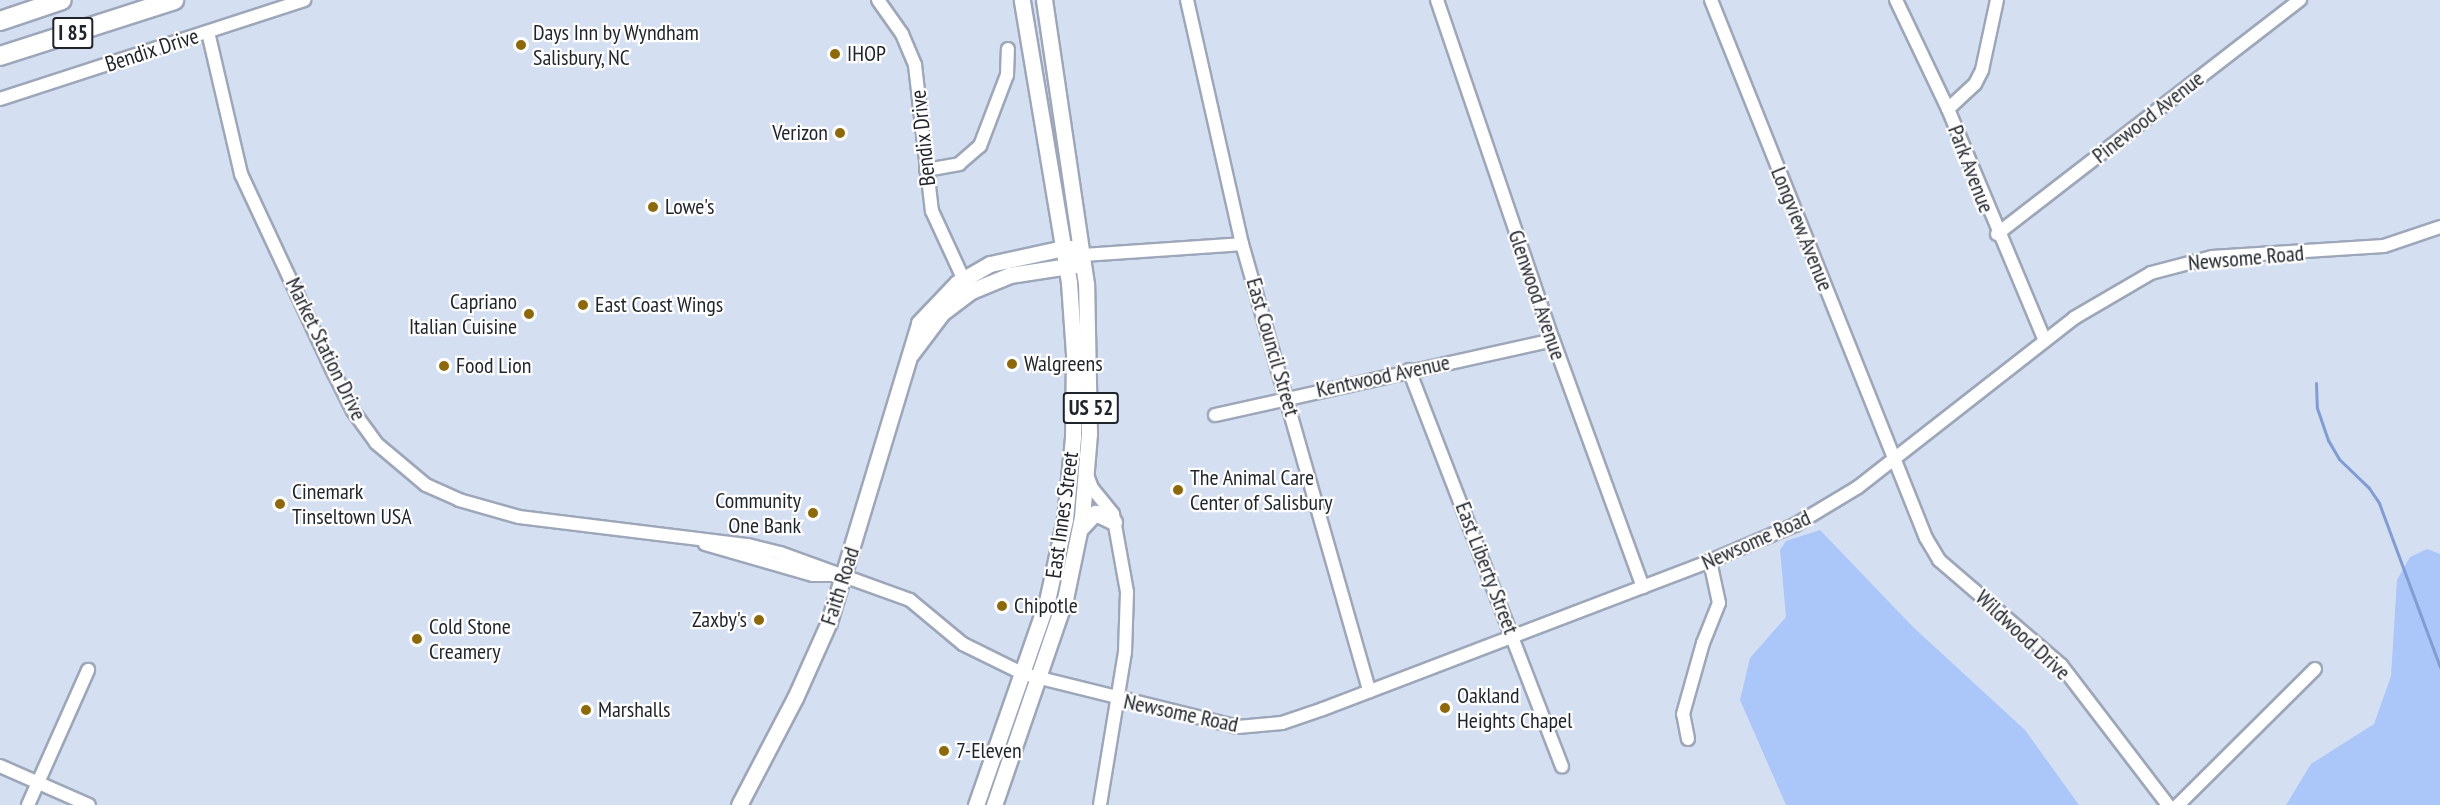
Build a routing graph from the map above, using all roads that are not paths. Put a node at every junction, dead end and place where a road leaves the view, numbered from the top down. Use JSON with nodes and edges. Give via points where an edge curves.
{"nodes":[{"id":1,"x":62,"y":0,"type":"edge"},
{"id":2,"x":174,"y":0,"type":"edge"},
{"id":3,"x":304,"y":0,"type":"edge"},
{"id":4,"x":878,"y":0,"type":"edge"},
{"id":5,"x":1022,"y":0,"type":"edge"},
{"id":6,"x":1044,"y":0,"type":"edge"},
{"id":7,"x":1187,"y":0,"type":"edge"},
{"id":8,"x":1437,"y":0,"type":"edge"},
{"id":9,"x":1711,"y":0,"type":"edge"},
{"id":10,"x":1896,"y":0,"type":"edge"},
{"id":11,"x":1996,"y":0,"type":"edge"},
{"id":12,"x":2300,"y":0,"type":"edge"},
{"id":13,"x":0,"y":21,"type":"edge"},
{"id":14,"x":208,"y":32,"type":"junction"},
{"id":15,"x":1008,"y":49,"type":"dead end"},
{"id":16,"x":0,"y":56,"type":"edge"},
{"id":17,"x":0,"y":99,"type":"edge"},
{"id":18,"x":1948,"y":109,"type":"junction"},
{"id":19,"x":926,"y":170,"type":"junction"},
{"id":20,"x":2440,"y":227,"type":"edge"},
{"id":21,"x":1997,"y":234,"type":"junction"},
{"id":22,"x":1242,"y":244,"type":"junction"},
{"id":23,"x":1065,"y":248,"type":"junction"},
{"id":24,"x":1082,"y":255,"type":"junction"},
{"id":25,"x":1066,"y":265,"type":"junction"},
{"id":26,"x":963,"y":278,"type":"junction"},
{"id":27,"x":2044,"y":339,"type":"junction"},
{"id":28,"x":1552,"y":340,"type":"junction"},
{"id":29,"x":911,"y":354,"type":"junction"},
{"id":30,"x":1409,"y":370,"type":"junction"},
{"id":31,"x":1288,"y":397,"type":"junction"},
{"id":32,"x":1215,"y":416,"type":"dead end"},
{"id":33,"x":1893,"y":459,"type":"junction"},
{"id":34,"x":1087,"y":474,"type":"junction"},
{"id":35,"x":1114,"y":522,"type":"junction"},
{"id":36,"x":1079,"y":534,"type":"junction"},
{"id":37,"x":1710,"y":561,"type":"junction"},
{"id":38,"x":845,"y":575,"type":"junction"},
{"id":39,"x":1643,"y":587,"type":"junction"},
{"id":40,"x":1514,"y":637,"type":"junction"},
{"id":41,"x":2314,"y":669,"type":"dead end"},
{"id":42,"x":88,"y":670,"type":"dead end"},
{"id":43,"x":1024,"y":674,"type":"junction"},
{"id":44,"x":1040,"y":680,"type":"junction"},
{"id":45,"x":1369,"y":691,"type":"junction"},
{"id":46,"x":1118,"y":700,"type":"junction"},
{"id":47,"x":1688,"y":739,"type":"dead end"},
{"id":48,"x":0,"y":766,"type":"edge"},
{"id":49,"x":1562,"y":767,"type":"dead end"},
{"id":50,"x":38,"y":783,"type":"junction"},
{"id":51,"x":28,"y":805,"type":"edge"},
{"id":52,"x":89,"y":805,"type":"edge"},
{"id":53,"x":738,"y":805,"type":"edge"},
{"id":54,"x":976,"y":805,"type":"edge"},
{"id":55,"x":994,"y":805,"type":"edge"},
{"id":56,"x":1100,"y":805,"type":"edge"},
{"id":57,"x":2168,"y":805,"type":"edge"},
{"id":58,"x":2178,"y":805,"type":"edge"}],
"edges":[{"from":1,"to":13,"type":"highway","number":"I 85"},
{"from":2,"to":16,"type":"highway","number":"I 85"},
{"from":3,"to":14,"type":"street","name":"Bendix Drive"},
{"from":4,"to":19,"type":"street","name":"Bendix Drive","via":[[902,34],[915,65]]},
{"from":5,"to":23,"type":"main road","name":"East Innes Street","number":"US 52"},
{"from":6,"to":24,"type":"main road","name":"East Innes Street","number":"US 52"},
{"from":7,"to":22,"type":"street","name":"East Council Street"},
{"from":8,"to":28,"type":"street","name":"Glenwood Avenue"},
{"from":9,"to":33,"type":"street","name":"Longview Avenue"},
{"from":10,"to":18,"type":"street","name":"Park Avenue"},
{"from":11,"to":18,"type":"street","via":[[1982,70],[1975,84]]},
{"from":12,"to":21,"type":"street","name":"Pinewood Avenue"},
{"from":14,"to":17,"type":"street","name":"Bendix Drive"},
{"from":14,"to":38,"type":"street","name":"Market Station Drive","via":[[233,146],[250,198],[303,300],[353,411],[376,443],[426,485],[488,510],[695,539],[719,550],[813,575]]},
{"from":15,"to":19,"type":"street","via":[[1007,75],[980,146],[959,164]]},
{"from":18,"to":21,"type":"street","name":"Park Avenue"},
{"from":19,"to":26,"type":"street","name":"Bendix Drive","via":[[936,225]]},
{"from":20,"to":27,"type":"street","name":"Newsome Road","via":[[2384,246],[2212,257],[2171,265],[2106,296]]},
{"from":21,"to":27,"type":"street","name":"Park Avenue"},
{"from":22,"to":24,"type":"street","name":"Faith Road"},
{"from":22,"to":31,"type":"street","name":"East Council Street"},
{"from":23,"to":24,"type":"main road","name":"Faith Road","via":[[1073,248]]},
{"from":23,"to":25,"type":"main road","name":"East Innes Street","number":"US 52"},
{"from":23,"to":26,"type":"main road","name":"Faith Road","via":[[1001,259]]},
{"from":24,"to":25,"type":"main road","name":"Faith Road","via":[[1075,265]]},
{"from":24,"to":34,"type":"main road","name":"East Innes Street","number":"US 52","via":[[1090,351]]},
{"from":25,"to":29,"type":"main road","name":"Faith Road","via":[[1010,275],[970,291],[942,313]]},
{"from":25,"to":43,"type":"main road","name":"East Innes Street","number":"US 52","via":[[1074,370],[1069,486],[1052,585]]},
{"from":26,"to":29,"type":"main road","name":"Faith Road","via":[[919,322]]},
{"from":27,"to":33,"type":"street","name":"Newsome Road"},
{"from":28,"to":30,"type":"street","name":"Kentwood Avenue"},
{"from":28,"to":39,"type":"street","name":"Glenwood Avenue"},
{"from":29,"to":38,"type":"main road","name":"Faith Road"},
{"from":30,"to":31,"type":"street","name":"Kentwood Avenue"},
{"from":30,"to":40,"type":"street","name":"East Liberty Street"},
{"from":31,"to":32,"type":"street","name":"Kentwood Avenue"},
{"from":31,"to":45,"type":"street","name":"East Council Street"},
{"from":33,"to":37,"type":"street","name":"Newsome Road","via":[[1811,517]]},
{"from":33,"to":57,"type":"street","name":"Wildwood Drive","via":[[1939,560],[2061,665]]},
{"from":34,"to":35,"type":"street","via":[[1092,488],[1112,511]]},
{"from":34,"to":36,"type":"main road","name":"East Innes Street","number":"US 52"},
{"from":35,"to":36,"type":"main road","via":[[1093,513]]},
{"from":35,"to":46,"type":"street","via":[[1128,597]]},
{"from":36,"to":44,"type":"main road","name":"East Innes Street","number":"US 52","via":[[1065,599]]},
{"from":37,"to":39,"type":"street","name":"Newsome Road"},
{"from":37,"to":47,"type":"street","via":[[1719,603],[1702,643],[1683,714]]},
{"from":38,"to":43,"type":"street","name":"Market Station Drive","via":[[910,600],[971,649]]},
{"from":38,"to":53,"type":"main road","name":"Faith Road","via":[[813,661]]},
{"from":39,"to":40,"type":"street","name":"Newsome Road"},
{"from":40,"to":45,"type":"street","name":"Newsome Road"},
{"from":40,"to":49,"type":"street","name":"East Liberty Street"},
{"from":41,"to":58,"type":"street"},
{"from":42,"to":50,"type":"street"},
{"from":43,"to":44,"type":"street","name":"Newsome Road"},
{"from":43,"to":54,"type":"main road","name":"East Innes Street","number":"US 52"},
{"from":44,"to":46,"type":"street","name":"Newsome Road"},
{"from":44,"to":55,"type":"main road","name":"East Innes Street","number":"US 52"},
{"from":45,"to":46,"type":"street","name":"Newsome Road","via":[[1293,719],[1248,728]]},
{"from":46,"to":56,"type":"street"},
{"from":48,"to":50,"type":"street"},
{"from":50,"to":51,"type":"street"},
{"from":50,"to":52,"type":"street"}]}
